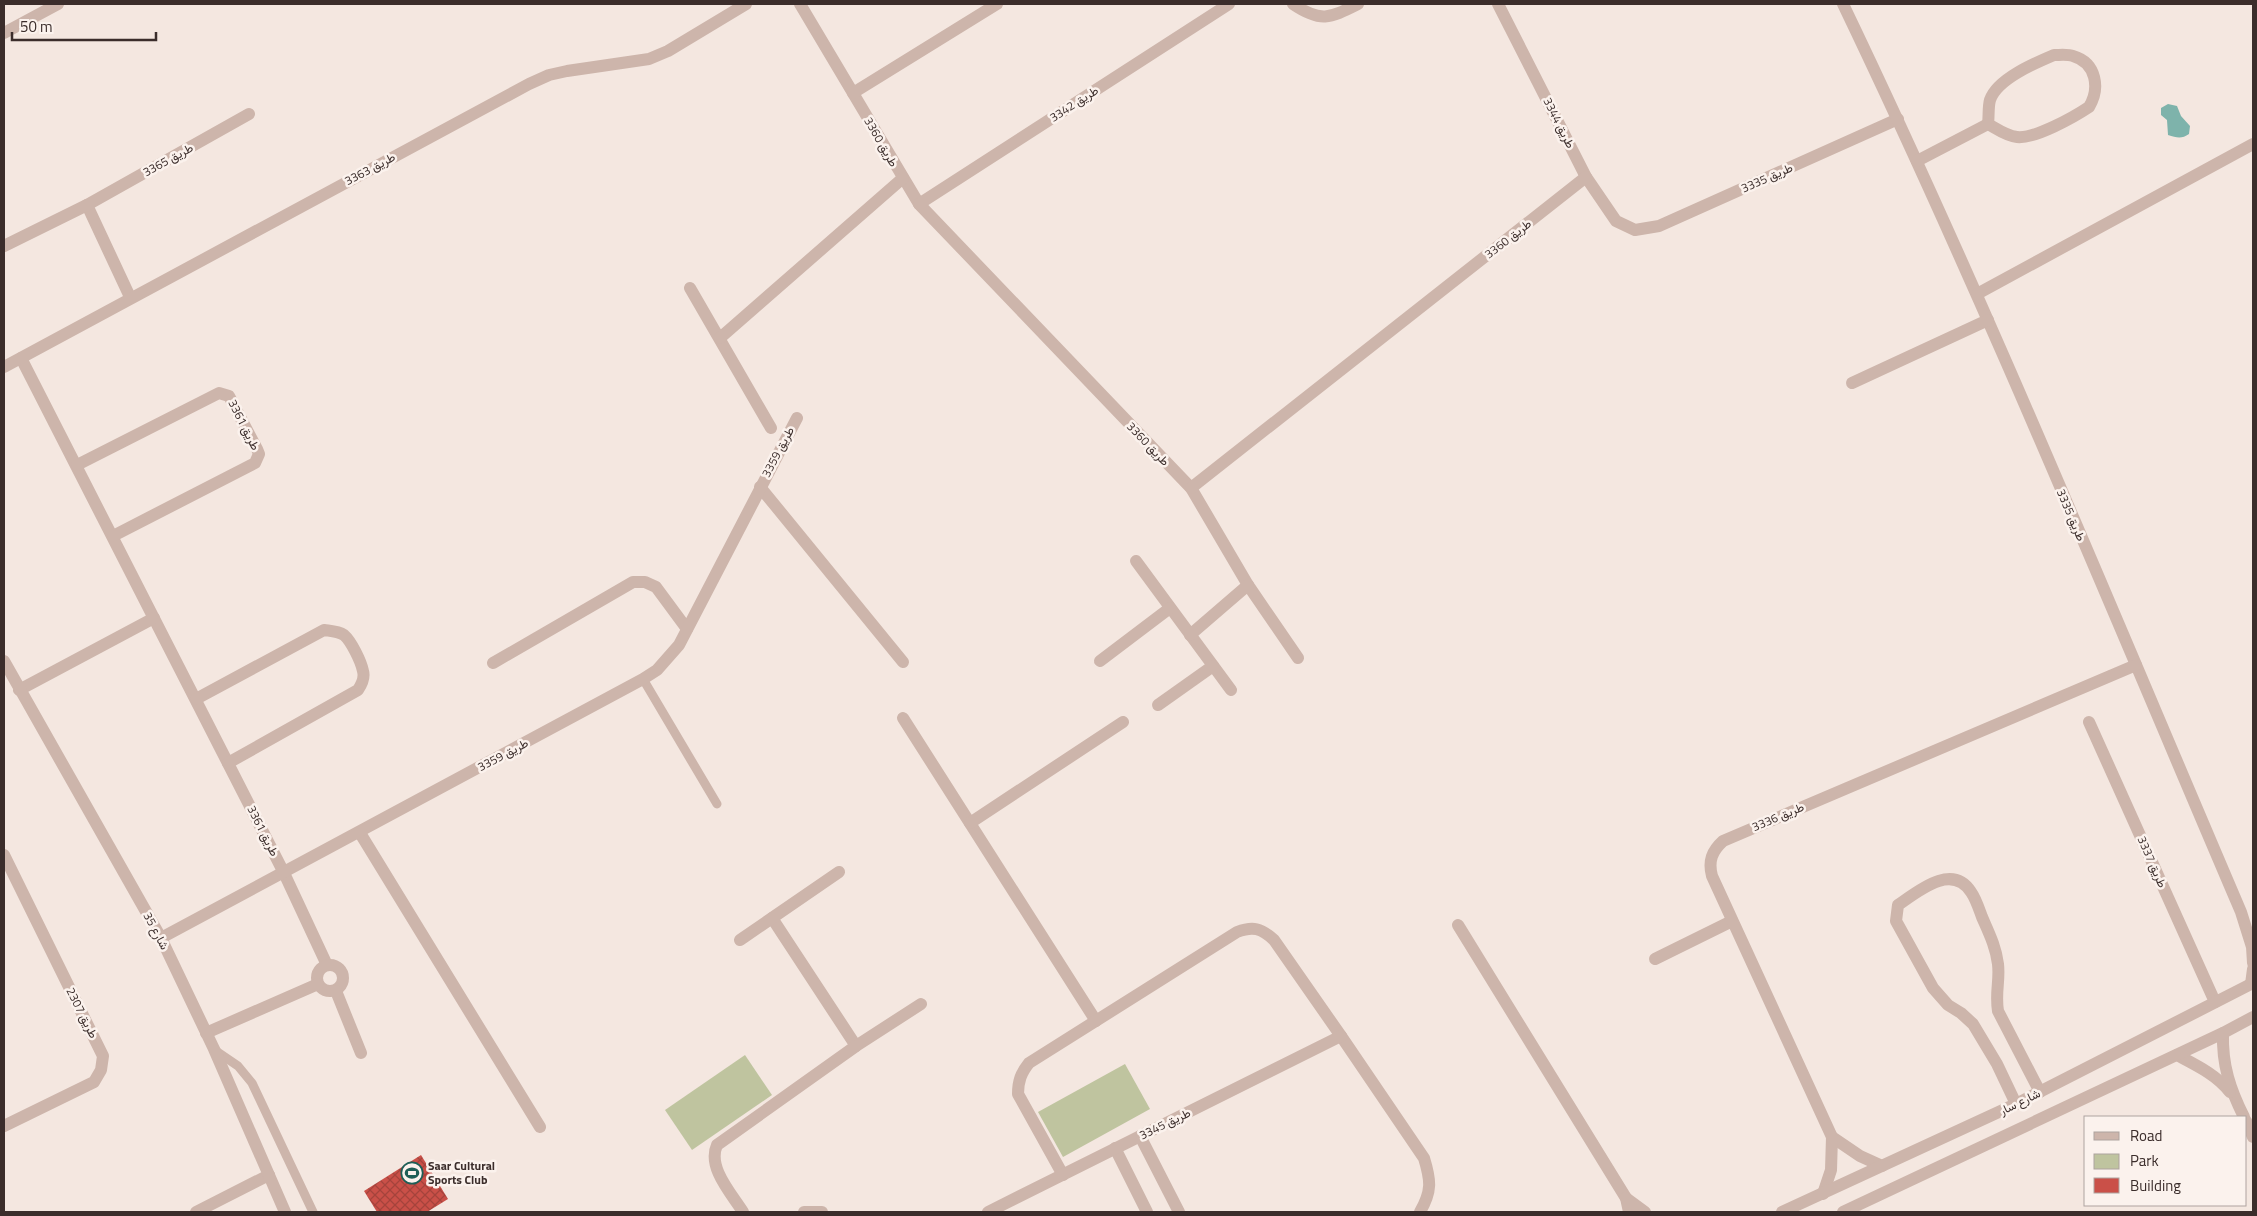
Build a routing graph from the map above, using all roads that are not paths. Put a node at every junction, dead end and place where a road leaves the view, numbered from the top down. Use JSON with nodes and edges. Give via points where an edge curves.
{"nodes":[{"id":1,"x":58,"y":4,"type":"edge"},
{"id":2,"x":746,"y":4,"type":"edge"},
{"id":3,"x":800,"y":4,"type":"edge"},
{"id":4,"x":997,"y":4,"type":"edge"},
{"id":5,"x":1229,"y":4,"type":"edge"},
{"id":6,"x":1293,"y":4,"type":"edge"},
{"id":7,"x":1358,"y":4,"type":"edge"},
{"id":8,"x":1498,"y":4,"type":"edge"},
{"id":9,"x":1843,"y":4,"type":"edge"},
{"id":10,"x":4,"y":33,"type":"edge"},
{"id":11,"x":853,"y":93,"type":"junction"},
{"id":12,"x":250,"y":114,"type":"dead end"},
{"id":13,"x":1898,"y":119,"type":"junction"},
{"id":14,"x":1988,"y":124,"type":"junction"},
{"id":15,"x":2253,"y":144,"type":"edge"},
{"id":16,"x":1917,"y":160,"type":"junction"},
{"id":17,"x":1586,"y":177,"type":"junction"},
{"id":18,"x":903,"y":178,"type":"junction"},
{"id":19,"x":919,"y":204,"type":"junction"},
{"id":20,"x":87,"y":205,"type":"junction"},
{"id":21,"x":1635,"y":230,"type":"joint"},
{"id":22,"x":4,"y":246,"type":"edge"},
{"id":23,"x":690,"y":288,"type":"dead end"},
{"id":24,"x":1977,"y":294,"type":"junction"},
{"id":25,"x":130,"y":297,"type":"junction"},
{"id":26,"x":1988,"y":320,"type":"junction"},
{"id":27,"x":720,"y":338,"type":"junction"},
{"id":28,"x":21,"y":358,"type":"junction"},
{"id":29,"x":4,"y":367,"type":"edge"},
{"id":30,"x":1852,"y":383,"type":"dead end"},
{"id":31,"x":797,"y":418,"type":"dead end"},
{"id":32,"x":771,"y":428,"type":"dead end"},
{"id":33,"x":77,"y":465,"type":"junction"},
{"id":34,"x":760,"y":486,"type":"junction"},
{"id":35,"x":1191,"y":488,"type":"junction"},
{"id":36,"x":113,"y":536,"type":"junction"},
{"id":37,"x":1136,"y":561,"type":"dead end"},
{"id":38,"x":1248,"y":585,"type":"junction"},
{"id":39,"x":1170,"y":608,"type":"junction"},
{"id":40,"x":154,"y":618,"type":"junction"},
{"id":41,"x":687,"y":629,"type":"junction"},
{"id":42,"x":1190,"y":635,"type":"junction"},
{"id":43,"x":1298,"y":658,"type":"dead end"},
{"id":44,"x":1100,"y":661,"type":"dead end"},
{"id":45,"x":4,"y":662,"type":"edge"},
{"id":46,"x":903,"y":662,"type":"dead end"},
{"id":47,"x":493,"y":663,"type":"dead end"},
{"id":48,"x":2136,"y":665,"type":"junction"},
{"id":49,"x":1213,"y":666,"type":"junction"},
{"id":50,"x":643,"y":679,"type":"junction"},
{"id":51,"x":19,"y":690,"type":"junction"},
{"id":52,"x":1231,"y":690,"type":"dead end"},
{"id":53,"x":196,"y":699,"type":"junction"},
{"id":54,"x":1158,"y":705,"type":"dead end"},
{"id":55,"x":902,"y":718,"type":"dead end"},
{"id":56,"x":1122,"y":722,"type":"dead end"},
{"id":57,"x":2089,"y":722,"type":"dead end"},
{"id":58,"x":228,"y":762,"type":"junction"},
{"id":59,"x":717,"y":804,"type":"dead end"},
{"id":60,"x":970,"y":823,"type":"junction"},
{"id":61,"x":360,"y":832,"type":"junction"},
{"id":62,"x":4,"y":855,"type":"edge"},
{"id":63,"x":284,"y":872,"type":"junction"},
{"id":64,"x":839,"y":872,"type":"dead end"},
{"id":65,"x":2241,"y":912,"type":"junction"},
{"id":66,"x":772,"y":918,"type":"junction"},
{"id":67,"x":1732,"y":921,"type":"junction"},
{"id":68,"x":1458,"y":925,"type":"dead end"},
{"id":69,"x":2253,"y":925,"type":"edge"},
{"id":70,"x":161,"y":938,"type":"junction"},
{"id":71,"x":740,"y":940,"type":"dead end"},
{"id":72,"x":1655,"y":959,"type":"dead end"},
{"id":73,"x":2253,"y":963,"type":"edge"},
{"id":74,"x":327,"y":965,"type":"junction"},
{"id":75,"x":2253,"y":969,"type":"edge"},
{"id":76,"x":2252,"y":983,"type":"edge"},
{"id":77,"x":318,"y":984,"type":"junction"},
{"id":78,"x":336,"y":991,"type":"junction"},
{"id":79,"x":2215,"y":1002,"type":"junction"},
{"id":80,"x":921,"y":1004,"type":"dead end"},
{"id":81,"x":2253,"y":1017,"type":"edge"},
{"id":82,"x":1096,"y":1021,"type":"junction"},
{"id":83,"x":206,"y":1033,"type":"junction"},
{"id":84,"x":2223,"y":1033,"type":"junction"},
{"id":85,"x":1342,"y":1036,"type":"junction"},
{"id":86,"x":856,"y":1046,"type":"junction"},
{"id":87,"x":214,"y":1049,"type":"junction"},
{"id":88,"x":361,"y":1053,"type":"dead end"},
{"id":89,"x":2177,"y":1055,"type":"junction"},
{"id":90,"x":2040,"y":1092,"type":"junction"},
{"id":91,"x":2235,"y":1098,"type":"junction"},
{"id":92,"x":2016,"y":1104,"type":"junction"},
{"id":93,"x":2244,"y":1116,"type":"edge"},
{"id":94,"x":2247,"y":1123,"type":"edge"},
{"id":95,"x":4,"y":1126,"type":"edge"},
{"id":96,"x":540,"y":1127,"type":"dead end"},
{"id":97,"x":1140,"y":1136,"type":"junction"},
{"id":98,"x":1832,"y":1137,"type":"junction"},
{"id":99,"x":2253,"y":1137,"type":"edge"},
{"id":100,"x":1115,"y":1148,"type":"junction"},
{"id":101,"x":1882,"y":1166,"type":"junction"},
{"id":102,"x":269,"y":1175,"type":"junction"},
{"id":103,"x":1063,"y":1175,"type":"junction"},
{"id":104,"x":1823,"y":1194,"type":"junction"},
{"id":105,"x":1626,"y":1198,"type":"junction"},
{"id":106,"x":196,"y":1212,"type":"edge"},
{"id":107,"x":285,"y":1212,"type":"edge"},
{"id":108,"x":313,"y":1212,"type":"edge"},
{"id":109,"x":743,"y":1212,"type":"edge"},
{"id":110,"x":804,"y":1212,"type":"edge"},
{"id":111,"x":822,"y":1212,"type":"edge"},
{"id":112,"x":988,"y":1212,"type":"edge"},
{"id":113,"x":1148,"y":1212,"type":"edge"},
{"id":114,"x":1179,"y":1212,"type":"edge"},
{"id":115,"x":1420,"y":1212,"type":"edge"},
{"id":116,"x":1629,"y":1212,"type":"edge"},
{"id":117,"x":1645,"y":1212,"type":"edge"},
{"id":118,"x":1782,"y":1212,"type":"edge"},
{"id":119,"x":1843,"y":1212,"type":"edge"}],
"edges":[{"from":1,"to":10,"type":"street"},
{"from":2,"to":25,"type":"street","name":"طريق 3363","via":[[649,59],[567,71],[529,84]]},
{"from":3,"to":11,"type":"street","name":"طريق 3360"},
{"from":4,"to":11,"type":"street"},
{"from":5,"to":19,"type":"street","name":"طريق 3342"},
{"from":6,"to":7,"type":"street","via":[[1321,18],[1334,16]]},
{"from":8,"to":17,"type":"street","name":"طريق 3344"},
{"from":9,"to":13,"type":"street","name":"طريق 3335"},
{"from":11,"to":18,"type":"street","name":"طريق 3360"},
{"from":12,"to":20,"type":"street","name":"طريق 3365"},
{"from":13,"to":16,"type":"street","name":"طريق 3335"},
{"from":13,"to":21,"type":"street","name":"طريق 3335","via":[[1659,226]]},
{"from":14,"to":14,"type":"street","via":[[1990,100],[2000,86],[2027,67],[2054,55],[2074,56],[2088,65],[2097,84],[2089,107],[2033,135],[2018,137],[2005,134]]},
{"from":14,"to":16,"type":"street"},
{"from":15,"to":24,"type":"street"},
{"from":16,"to":24,"type":"street","name":"طريق 3335"},
{"from":17,"to":21,"type":"street","name":"طريق 3344","via":[[1616,221]]},
{"from":17,"to":35,"type":"street","name":"طريق 3360"},
{"from":18,"to":19,"type":"street","name":"طريق 3360"},
{"from":18,"to":27,"type":"street"},
{"from":19,"to":35,"type":"street","name":"طريق 3360"},
{"from":20,"to":22,"type":"street","name":"طريق 3365"},
{"from":20,"to":25,"type":"street"},
{"from":23,"to":27,"type":"street"},
{"from":24,"to":26,"type":"street","name":"طريق 3335"},
{"from":25,"to":28,"type":"street","name":"طريق 3363"},
{"from":26,"to":30,"type":"street"},
{"from":26,"to":48,"type":"street","name":"طريق 3335"},
{"from":27,"to":32,"type":"street"},
{"from":28,"to":29,"type":"street","name":"طريق 3363"},
{"from":28,"to":33,"type":"street","name":"طريق 3361"},
{"from":31,"to":34,"type":"street","name":"طريق 3359"},
{"from":33,"to":36,"type":"street","name":"طريق 3361"},
{"from":33,"to":36,"type":"street","name":"طريق 3361","via":[[219,393],[229,396],[259,454],[256,464]]},
{"from":34,"to":41,"type":"street","name":"طريق 3359"},
{"from":34,"to":46,"type":"street","name":"طريق 3359"},
{"from":35,"to":38,"type":"street"},
{"from":36,"to":40,"type":"street","name":"طريق 3361"},
{"from":37,"to":39,"type":"street"},
{"from":38,"to":42,"type":"street"},
{"from":38,"to":43,"type":"street"},
{"from":39,"to":42,"type":"street"},
{"from":39,"to":44,"type":"street"},
{"from":40,"to":51,"type":"street"},
{"from":40,"to":53,"type":"street","name":"طريق 3361"},
{"from":41,"to":47,"type":"street","via":[[656,587],[645,582],[633,582]]},
{"from":41,"to":50,"type":"street","name":"طريق 3359","via":[[669,658]]},
{"from":42,"to":49,"type":"street"},
{"from":45,"to":51,"type":"street","name":"شارع 35"},
{"from":48,"to":65,"type":"street","name":"طريق 3335"},
{"from":48,"to":67,"type":"street","name":"طريق 3336","via":[[1723,841],[1715,848],[1710,866]]},
{"from":49,"to":52,"type":"street"},
{"from":49,"to":54,"type":"street"},
{"from":50,"to":59,"type":"lane"},
{"from":50,"to":61,"type":"street","name":"طريق 3359"},
{"from":51,"to":70,"type":"street","name":"شارع 35"},
{"from":53,"to":58,"type":"street","name":"طريق 3361"},
{"from":53,"to":58,"type":"street","via":[[324,630],[344,635],[364,671],[358,690]]},
{"from":55,"to":60,"type":"street"},
{"from":56,"to":60,"type":"street"},
{"from":57,"to":79,"type":"street","name":"طريق 3337"},
{"from":58,"to":63,"type":"street","name":"طريق 3361"},
{"from":60,"to":82,"type":"street"},
{"from":61,"to":63,"type":"street","name":"طريق 3359"},
{"from":61,"to":96,"type":"street"},
{"from":62,"to":95,"type":"street","name":"طريق 2307","via":[[103,1056],[101,1070],[94,1082]]},
{"from":63,"to":70,"type":"street","name":"طريق 3359"},
{"from":63,"to":74,"type":"street","name":"طريق 3361"},
{"from":64,"to":66,"type":"street"},
{"from":65,"to":69,"type":"street","name":"طريق 3335"},
{"from":65,"to":73,"type":"street","name":"طريق 3335","via":[[2252,946]]},
{"from":66,"to":71,"type":"street"},
{"from":66,"to":86,"type":"street"},
{"from":67,"to":72,"type":"street"},
{"from":67,"to":98,"type":"street","name":"طريق 3336"},
{"from":68,"to":105,"type":"street"},
{"from":70,"to":83,"type":"street","name":"شارع 35"},
{"from":74,"to":77,"type":"street","via":[[317,975]]},
{"from":74,"to":78,"type":"street","via":[[338,967],[344,976],[341,987]]},
{"from":75,"to":76,"type":"street"},
{"from":76,"to":79,"type":"street","name":"شارع سار"},
{"from":77,"to":78,"type":"street","via":[[326,991]]},
{"from":77,"to":83,"type":"street"},
{"from":78,"to":88,"type":"street"},
{"from":79,"to":90,"type":"street","name":"شارع سار"},
{"from":80,"to":86,"type":"street"},
{"from":81,"to":84,"type":"street","name":"شارع سار"},
{"from":82,"to":85,"type":"street","via":[[1237,932],[1250,927],[1264,930],[1274,940]]},
{"from":82,"to":103,"type":"street","via":[[1029,1063],[1018,1082],[1018,1094]]},
{"from":83,"to":87,"type":"street","name":"شارع 35"},
{"from":84,"to":89,"type":"street","name":"شارع سار"},
{"from":84,"to":91,"type":"street","via":[[2224,1067]]},
{"from":85,"to":97,"type":"street","name":"طريق 3345"},
{"from":85,"to":115,"type":"street","via":[[1424,1158],[1430,1178],[1428,1198]]},
{"from":86,"to":109,"type":"street","via":[[717,1145],[714,1163]]},
{"from":87,"to":102,"type":"street","name":"شارع 35"},
{"from":87,"to":108,"type":"lane","via":[[238,1066],[252,1083]]},
{"from":89,"to":91,"type":"street","via":[[2210,1073]]},
{"from":89,"to":119,"type":"street","name":"شارع سار"},
{"from":90,"to":92,"type":"street","name":"شارع سار"},
{"from":90,"to":92,"type":"street","via":[[1998,1011],[1995,996],[1996,948],[1971,891],[1960,882],[1945,879],[1927,884],[1898,905],[1896,921],[1933,988],[1948,1005],[1973,1024]]},
{"from":91,"to":93,"type":"street"},
{"from":92,"to":101,"type":"street","name":"شارع سار"},
{"from":94,"to":99,"type":"street"},
{"from":97,"to":100,"type":"street","name":"طريق 3345"},
{"from":97,"to":114,"type":"street"},
{"from":98,"to":101,"type":"street"},
{"from":98,"to":104,"type":"street","name":"طريق 3336","via":[[1831,1170]]},
{"from":100,"to":103,"type":"street","name":"طريق 3345"},
{"from":100,"to":113,"type":"street"},
{"from":101,"to":104,"type":"street","name":"شارع سار"},
{"from":102,"to":106,"type":"street"},
{"from":102,"to":107,"type":"street","name":"شارع 35"},
{"from":103,"to":112,"type":"street","name":"طريق 3345"},
{"from":104,"to":118,"type":"street","name":"شارع سار"},
{"from":105,"to":116,"type":"street"},
{"from":105,"to":117,"type":"street"},
{"from":110,"to":111,"type":"street"}]}
